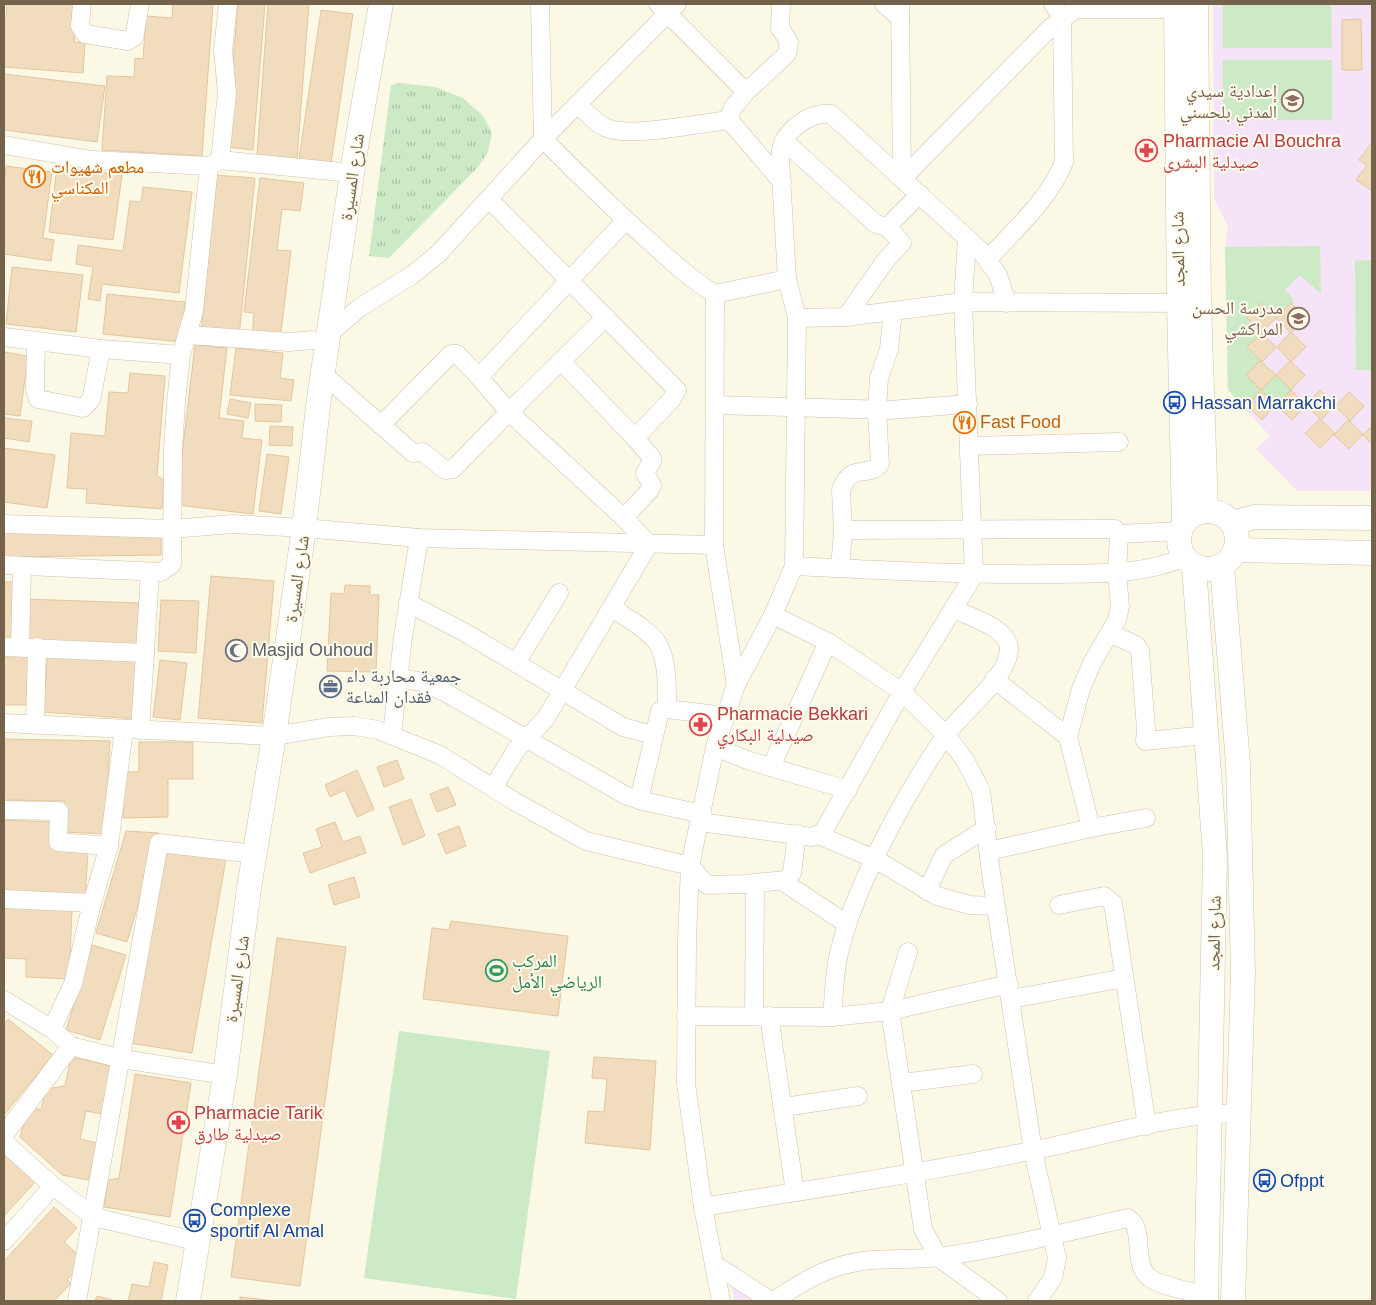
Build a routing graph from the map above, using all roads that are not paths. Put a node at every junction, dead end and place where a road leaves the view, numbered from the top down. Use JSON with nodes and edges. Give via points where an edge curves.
{"nodes":[{"id":1,"x":82,"y":4,"type":"edge"},
{"id":2,"x":140,"y":4,"type":"edge"},
{"id":3,"x":228,"y":4,"type":"edge"},
{"id":4,"x":381,"y":4,"type":"edge"},
{"id":5,"x":540,"y":4,"type":"edge"},
{"id":6,"x":781,"y":4,"type":"edge"},
{"id":7,"x":884,"y":4,"type":"edge"},
{"id":8,"x":1183,"y":5,"type":"edge"},
{"id":9,"x":667,"y":7,"type":"edge"},
{"id":10,"x":900,"y":11,"type":"edge"},
{"id":11,"x":1057,"y":11,"type":"edge"},
{"id":12,"x":746,"y":92,"type":"junction"},
{"id":13,"x":578,"y":104,"type":"junction"},
{"id":14,"x":729,"y":120,"type":"junction"},
{"id":15,"x":543,"y":139,"type":"junction"},
{"id":16,"x":784,"y":141,"type":"junction"},
{"id":17,"x":4,"y":145,"type":"edge"},
{"id":18,"x":215,"y":163,"type":"junction"},
{"id":19,"x":352,"y":173,"type":"junction"},
{"id":20,"x":902,"y":180,"type":"junction"},
{"id":21,"x":782,"y":182,"type":"junction"},
{"id":22,"x":920,"y":194,"type":"junction"},
{"id":23,"x":490,"y":199,"type":"junction"},
{"id":24,"x":626,"y":220,"type":"junction"},
{"id":25,"x":887,"y":227,"type":"junction"},
{"id":26,"x":967,"y":238,"type":"junction"},
{"id":27,"x":988,"y":259,"type":"junction"},
{"id":28,"x":787,"y":280,"type":"junction"},
{"id":29,"x":570,"y":281,"type":"junction"},
{"id":30,"x":715,"y":294,"type":"junction"},
{"id":31,"x":963,"y":302,"type":"junction"},
{"id":32,"x":1007,"y":303,"type":"junction"},
{"id":33,"x":1189,"y":303,"type":"junction"},
{"id":34,"x":893,"y":311,"type":"junction"},
{"id":35,"x":606,"y":317,"type":"junction"},
{"id":36,"x":846,"y":317,"type":"junction"},
{"id":37,"x":797,"y":318,"type":"junction"},
{"id":38,"x":188,"y":335,"type":"junction"},
{"id":39,"x":4,"y":337,"type":"edge"},
{"id":40,"x":321,"y":337,"type":"junction"},
{"id":41,"x":36,"y":342,"type":"junction"},
{"id":42,"x":101,"y":349,"type":"junction"},
{"id":43,"x":181,"y":355,"type":"junction"},
{"id":44,"x":561,"y":361,"type":"junction"},
{"id":45,"x":323,"y":374,"type":"junction"},
{"id":46,"x":479,"y":377,"type":"junction"},
{"id":47,"x":968,"y":404,"type":"junction"},
{"id":48,"x":715,"y":405,"type":"junction"},
{"id":49,"x":796,"y":408,"type":"junction"},
{"id":50,"x":877,"y":410,"type":"junction"},
{"id":51,"x":509,"y":412,"type":"junction"},
{"id":52,"x":381,"y":425,"type":"junction"},
{"id":53,"x":635,"y":438,"type":"junction"},
{"id":54,"x":1119,"y":442,"type":"dead end"},
{"id":55,"x":969,"y":446,"type":"junction"},
{"id":56,"x":1206,"y":511,"type":"junction"},
{"id":57,"x":624,"y":518,"type":"junction"},
{"id":58,"x":1372,"y":518,"type":"edge"},
{"id":59,"x":1232,"y":523,"type":"junction"},
{"id":60,"x":4,"y":524,"type":"edge"},
{"id":61,"x":1182,"y":527,"type":"junction"},
{"id":62,"x":304,"y":528,"type":"junction"},
{"id":63,"x":972,"y":528,"type":"junction"},
{"id":64,"x":172,"y":529,"type":"junction"},
{"id":65,"x":843,"y":532,"type":"junction"},
{"id":66,"x":1119,"y":534,"type":"junction"},
{"id":67,"x":419,"y":538,"type":"junction"},
{"id":68,"x":649,"y":544,"type":"junction"},
{"id":69,"x":714,"y":545,"type":"junction"},
{"id":70,"x":1372,"y":553,"type":"edge"},
{"id":71,"x":1228,"y":558,"type":"junction"},
{"id":72,"x":1190,"y":561,"type":"junction"},
{"id":73,"x":4,"y":565,"type":"edge"},
{"id":74,"x":22,"y":566,"type":"junction"},
{"id":75,"x":794,"y":566,"type":"junction"},
{"id":76,"x":840,"y":568,"type":"junction"},
{"id":77,"x":150,"y":572,"type":"junction"},
{"id":78,"x":1117,"y":573,"type":"junction"},
{"id":79,"x":974,"y":575,"type":"junction"},
{"id":80,"x":560,"y":593,"type":"dead end"},
{"id":81,"x":408,"y":603,"type":"junction"},
{"id":82,"x":612,"y":608,"type":"junction"},
{"id":83,"x":954,"y":609,"type":"junction"},
{"id":84,"x":773,"y":615,"type":"junction"},
{"id":85,"x":1111,"y":634,"type":"junction"},
{"id":86,"x":828,"y":642,"type":"junction"},
{"id":87,"x":12,"y":647,"type":"edge"},
{"id":88,"x":37,"y":647,"type":"junction"},
{"id":89,"x":145,"y":653,"type":"junction"},
{"id":90,"x":516,"y":663,"type":"junction"},
{"id":91,"x":398,"y":678,"type":"junction"},
{"id":92,"x":994,"y":679,"type":"junction"},
{"id":93,"x":736,"y":685,"type":"junction"},
{"id":94,"x":563,"y":691,"type":"junction"},
{"id":95,"x":902,"y":692,"type":"junction"},
{"id":96,"x":667,"y":709,"type":"junction"},
{"id":97,"x":725,"y":716,"type":"junction"},
{"id":98,"x":4,"y":723,"type":"edge"},
{"id":99,"x":35,"y":725,"type":"junction"},
{"id":100,"x":132,"y":729,"type":"junction"},
{"id":101,"x":392,"y":734,"type":"junction"},
{"id":102,"x":653,"y":735,"type":"junction"},
{"id":103,"x":946,"y":735,"type":"junction"},
{"id":104,"x":1208,"y":735,"type":"junction"},
{"id":105,"x":274,"y":736,"type":"junction"},
{"id":106,"x":1068,"y":737,"type":"junction"},
{"id":107,"x":528,"y":738,"type":"junction"},
{"id":108,"x":715,"y":748,"type":"junction"},
{"id":109,"x":772,"y":767,"type":"junction"},
{"id":110,"x":493,"y":788,"type":"junction"},
{"id":111,"x":848,"y":790,"type":"junction"},
{"id":112,"x":639,"y":800,"type":"junction"},
{"id":113,"x":4,"y":810,"type":"edge"},
{"id":114,"x":701,"y":818,"type":"junction"},
{"id":115,"x":1146,"y":818,"type":"dead end"},
{"id":116,"x":987,"y":828,"type":"junction"},
{"id":117,"x":1091,"y":828,"type":"junction"},
{"id":118,"x":797,"y":834,"type":"junction"},
{"id":119,"x":818,"y":835,"type":"junction"},
{"id":120,"x":109,"y":846,"type":"junction"},
{"id":121,"x":989,"y":851,"type":"junction"},
{"id":122,"x":255,"y":854,"type":"junction"},
{"id":123,"x":875,"y":859,"type":"junction"},
{"id":124,"x":690,"y":866,"type":"junction"},
{"id":125,"x":782,"y":882,"type":"junction"},
{"id":126,"x":755,"y":884,"type":"junction"},
{"id":127,"x":927,"y":890,"type":"junction"},
{"id":128,"x":4,"y":899,"type":"edge"},
{"id":129,"x":92,"y":904,"type":"junction"},
{"id":130,"x":1059,"y":905,"type":"dead end"},
{"id":131,"x":996,"y":906,"type":"junction"},
{"id":132,"x":847,"y":924,"type":"junction"},
{"id":133,"x":908,"y":952,"type":"dead end"},
{"id":134,"x":1124,"y":978,"type":"junction"},
{"id":135,"x":1010,"y":991,"type":"junction"},
{"id":136,"x":6,"y":1005,"type":"edge"},
{"id":137,"x":890,"y":1011,"type":"junction"},
{"id":138,"x":686,"y":1016,"type":"junction"},
{"id":139,"x":761,"y":1016,"type":"junction"},
{"id":140,"x":832,"y":1017,"type":"junction"},
{"id":141,"x":52,"y":1029,"type":"junction"},
{"id":142,"x":71,"y":1046,"type":"junction"},
{"id":143,"x":122,"y":1059,"type":"junction"},
{"id":144,"x":973,"y":1074,"type":"dead end"},
{"id":145,"x":225,"y":1075,"type":"junction"},
{"id":146,"x":902,"y":1084,"type":"junction"},
{"id":147,"x":858,"y":1096,"type":"dead end"},
{"id":148,"x":784,"y":1107,"type":"junction"},
{"id":149,"x":1212,"y":1113,"type":"junction"},
{"id":150,"x":1239,"y":1113,"type":"junction"},
{"id":151,"x":1147,"y":1126,"type":"junction"},
{"id":152,"x":4,"y":1135,"type":"edge"},
{"id":153,"x":4,"y":1142,"type":"edge"},
{"id":154,"x":1034,"y":1151,"type":"junction"},
{"id":155,"x":916,"y":1172,"type":"junction"},
{"id":156,"x":53,"y":1186,"type":"junction"},
{"id":157,"x":795,"y":1192,"type":"junction"},
{"id":158,"x":703,"y":1207,"type":"junction"},
{"id":159,"x":94,"y":1217,"type":"junction"},
{"id":160,"x":1052,"y":1236,"type":"junction"},
{"id":161,"x":4,"y":1242,"type":"edge"},
{"id":162,"x":199,"y":1242,"type":"junction"},
{"id":163,"x":938,"y":1257,"type":"junction"},
{"id":164,"x":714,"y":1264,"type":"junction"},
{"id":165,"x":1206,"y":1299,"type":"edge"},
{"id":166,"x":77,"y":1301,"type":"edge"},
{"id":167,"x":188,"y":1301,"type":"edge"},
{"id":168,"x":721,"y":1301,"type":"edge"},
{"id":169,"x":773,"y":1301,"type":"edge"},
{"id":170,"x":998,"y":1301,"type":"edge"},
{"id":171,"x":1037,"y":1301,"type":"edge"},
{"id":172,"x":1233,"y":1301,"type":"edge"}],
"edges":[{"from":1,"to":2,"type":"street","via":[[80,26],[85,34],[128,40],[135,33]]},
{"from":3,"to":18,"type":"street","via":[[223,50],[227,93]]},
{"from":4,"to":19,"type":"main road","name":"شارع المسيرة"},
{"from":5,"to":15,"type":"street"},
{"from":6,"to":12,"type":"street","via":[[780,28],[789,42],[787,54]]},
{"from":7,"to":10,"type":"street"},
{"from":8,"to":11,"type":"street"},
{"from":8,"to":33,"type":"main road","name":"شارع المجد"},
{"from":9,"to":12,"type":"street"},
{"from":9,"to":13,"type":"street"},
{"from":10,"to":20,"type":"street"},
{"from":11,"to":20,"type":"street"},
{"from":11,"to":27,"type":"street","via":[[1064,162],[1058,177],[1038,205]]},
{"from":12,"to":14,"type":"street","via":[[732,109]]},
{"from":13,"to":14,"type":"street","via":[[605,128],[615,132]]},
{"from":13,"to":15,"type":"street"},
{"from":14,"to":21,"type":"street"},
{"from":15,"to":23,"type":"street"},
{"from":15,"to":24,"type":"street"},
{"from":16,"to":20,"type":"street","via":[[811,116],[831,114]]},
{"from":16,"to":21,"type":"street","via":[[780,160]]},
{"from":16,"to":25,"type":"street","via":[[876,224]]},
{"from":17,"to":18,"type":"street","via":[[92,160]]},
{"from":18,"to":19,"type":"street"},
{"from":18,"to":38,"type":"street"},
{"from":19,"to":40,"type":"main road","name":"شارع المسيرة"},
{"from":20,"to":22,"type":"street"},
{"from":21,"to":28,"type":"street"},
{"from":22,"to":25,"type":"street"},
{"from":22,"to":26,"type":"street"},
{"from":23,"to":29,"type":"street"},
{"from":23,"to":40,"type":"street","via":[[438,254],[412,276],[359,308]]},
{"from":24,"to":29,"type":"street"},
{"from":24,"to":30,"type":"street","via":[[678,268]]},
{"from":25,"to":36,"type":"street","via":[[902,243],[885,261]]},
{"from":26,"to":27,"type":"street"},
{"from":26,"to":31,"type":"street"},
{"from":27,"to":32,"type":"street","via":[[998,275]]},
{"from":28,"to":30,"type":"street"},
{"from":28,"to":37,"type":"street"},
{"from":29,"to":35,"type":"street"},
{"from":29,"to":46,"type":"street"},
{"from":30,"to":48,"type":"street"},
{"from":31,"to":32,"type":"street"},
{"from":31,"to":34,"type":"street"},
{"from":31,"to":47,"type":"street"},
{"from":32,"to":33,"type":"street"},
{"from":33,"to":56,"type":"main road","name":"شارع المجد"},
{"from":33,"to":61,"type":"main road","name":"شارع المجد"},
{"from":34,"to":36,"type":"street"},
{"from":34,"to":50,"type":"street","via":[[889,349],[879,378]]},
{"from":35,"to":44,"type":"street"},
{"from":35,"to":53,"type":"street","via":[[677,390]]},
{"from":36,"to":37,"type":"street"},
{"from":37,"to":49,"type":"street"},
{"from":38,"to":40,"type":"street","via":[[289,342]]},
{"from":38,"to":43,"type":"street"},
{"from":39,"to":41,"type":"street"},
{"from":40,"to":45,"type":"main road","name":"شارع المسيرة"},
{"from":41,"to":42,"type":"street"},
{"from":41,"to":42,"type":"street","via":[[35,390],[38,399],[83,408],[92,400]]},
{"from":42,"to":43,"type":"street"},
{"from":43,"to":64,"type":"street","via":[[174,434]]},
{"from":44,"to":51,"type":"street"},
{"from":44,"to":53,"type":"street"},
{"from":45,"to":52,"type":"street"},
{"from":45,"to":62,"type":"main road","name":"شارع المسيرة"},
{"from":46,"to":51,"type":"street"},
{"from":46,"to":52,"type":"street","via":[[457,354],[451,354]]},
{"from":47,"to":50,"type":"street"},
{"from":47,"to":55,"type":"street"},
{"from":48,"to":49,"type":"street"},
{"from":48,"to":69,"type":"street"},
{"from":49,"to":50,"type":"street"},
{"from":49,"to":75,"type":"street"},
{"from":50,"to":65,"type":"street","via":[[880,464],[872,470],[852,474],[843,484]]},
{"from":51,"to":52,"type":"street","via":[[454,469],[444,470],[423,452],[412,453]]},
{"from":51,"to":57,"type":"street"},
{"from":53,"to":57,"type":"street","via":[[652,458],[645,474],[652,485]]},
{"from":54,"to":55,"type":"street"},
{"from":55,"to":63,"type":"street"},
{"from":56,"to":59,"type":"main road","via":[[1216,511]]},
{"from":56,"to":61,"type":"main road","via":[[1196,513]]},
{"from":57,"to":68,"type":"street"},
{"from":58,"to":59,"type":"main road","via":[[1254,518]]},
{"from":59,"to":71,"type":"main road","via":[[1237,536]]},
{"from":60,"to":64,"type":"street"},
{"from":61,"to":66,"type":"street"},
{"from":61,"to":72,"type":"main road","via":[[1180,549]]},
{"from":62,"to":64,"type":"street","via":[[232,524]]},
{"from":62,"to":67,"type":"street"},
{"from":62,"to":105,"type":"main road","name":"شارع المسيرة"},
{"from":63,"to":65,"type":"street"},
{"from":63,"to":66,"type":"street","via":[[1109,528]]},
{"from":63,"to":79,"type":"street"},
{"from":64,"to":77,"type":"street","via":[[172,564],[161,572]]},
{"from":65,"to":76,"type":"street"},
{"from":66,"to":78,"type":"street"},
{"from":67,"to":68,"type":"street"},
{"from":67,"to":81,"type":"street"},
{"from":68,"to":69,"type":"street"},
{"from":68,"to":82,"type":"street"},
{"from":69,"to":93,"type":"street"},
{"from":70,"to":71,"type":"main road"},
{"from":71,"to":72,"type":"main road","via":[[1203,568]]},
{"from":71,"to":150,"type":"main road","name":"شارع المجد","via":[[1238,764],[1243,973]]},
{"from":72,"to":78,"type":"street"},
{"from":72,"to":104,"type":"main road","name":"شارع المجد"},
{"from":73,"to":74,"type":"street"},
{"from":74,"to":77,"type":"street"},
{"from":74,"to":87,"type":"street"},
{"from":75,"to":76,"type":"street"},
{"from":75,"to":84,"type":"street"},
{"from":76,"to":79,"type":"street"},
{"from":77,"to":89,"type":"street"},
{"from":78,"to":79,"type":"street"},
{"from":78,"to":85,"type":"street","via":[[1120,606]]},
{"from":79,"to":83,"type":"street"},
{"from":80,"to":90,"type":"street"},
{"from":81,"to":90,"type":"street"},
{"from":81,"to":91,"type":"street"},
{"from":82,"to":94,"type":"street"},
{"from":82,"to":96,"type":"street","via":[[637,624],[658,644],[666,674]]},
{"from":83,"to":92,"type":"street","via":[[1000,632],[1006,640],[1008,660]]},
{"from":83,"to":95,"type":"street"},
{"from":84,"to":86,"type":"street"},
{"from":84,"to":93,"type":"street"},
{"from":85,"to":104,"type":"street","via":[[1136,645],[1140,651],[1145,741]]},
{"from":85,"to":106,"type":"street","via":[[1092,663],[1081,689]]},
{"from":86,"to":95,"type":"street"},
{"from":86,"to":109,"type":"street"},
{"from":87,"to":88,"type":"street"},
{"from":88,"to":89,"type":"street"},
{"from":88,"to":99,"type":"street"},
{"from":89,"to":100,"type":"street"},
{"from":90,"to":94,"type":"street"},
{"from":91,"to":101,"type":"street"},
{"from":91,"to":107,"type":"street","via":[[431,686]]},
{"from":92,"to":103,"type":"street"},
{"from":92,"to":106,"type":"street"},
{"from":93,"to":97,"type":"street"},
{"from":94,"to":102,"type":"street","via":[[623,728]]},
{"from":94,"to":107,"type":"street"},
{"from":95,"to":103,"type":"street"},
{"from":95,"to":111,"type":"street"},
{"from":96,"to":97,"type":"street"},
{"from":96,"to":102,"type":"street","via":[[658,714]]},
{"from":97,"to":108,"type":"street"},
{"from":98,"to":99,"type":"street"},
{"from":99,"to":100,"type":"street"},
{"from":100,"to":105,"type":"street"},
{"from":100,"to":120,"type":"street"},
{"from":101,"to":105,"type":"street","via":[[354,726]]},
{"from":101,"to":110,"type":"street","via":[[440,755]]},
{"from":102,"to":112,"type":"street"},
{"from":103,"to":116,"type":"street","via":[[982,791]]},
{"from":103,"to":123,"type":"street"},
{"from":104,"to":149,"type":"main road","name":"شارع المجد","via":[[1215,856]]},
{"from":105,"to":122,"type":"main road","name":"شارع المسيرة"},
{"from":106,"to":117,"type":"street"},
{"from":107,"to":110,"type":"street","via":[[516,750]]},
{"from":107,"to":112,"type":"street","via":[[605,784]]},
{"from":108,"to":109,"type":"street"},
{"from":108,"to":114,"type":"street"},
{"from":109,"to":111,"type":"street"},
{"from":110,"to":124,"type":"street","via":[[586,841]]},
{"from":111,"to":119,"type":"street","via":[[827,828]]},
{"from":112,"to":114,"type":"street"},
{"from":113,"to":120,"type":"street","via":[[59,811],[58,842]]},
{"from":114,"to":118,"type":"street"},
{"from":114,"to":124,"type":"street"},
{"from":115,"to":117,"type":"street"},
{"from":116,"to":121,"type":"street"},
{"from":116,"to":127,"type":"street","via":[[944,855]]},
{"from":117,"to":121,"type":"street"},
{"from":118,"to":119,"type":"street"},
{"from":118,"to":125,"type":"street","via":[[792,873]]},
{"from":119,"to":123,"type":"street"},
{"from":120,"to":129,"type":"street"},
{"from":121,"to":131,"type":"street"},
{"from":122,"to":143,"type":"street","via":[[159,843]]},
{"from":122,"to":145,"type":"main road","name":"شارع المسيرة"},
{"from":123,"to":127,"type":"street"},
{"from":123,"to":132,"type":"street"},
{"from":124,"to":126,"type":"street","via":[[708,885]]},
{"from":124,"to":138,"type":"street"},
{"from":125,"to":126,"type":"street"},
{"from":125,"to":132,"type":"street"},
{"from":126,"to":139,"type":"street"},
{"from":127,"to":131,"type":"street","via":[[952,902]]},
{"from":128,"to":129,"type":"street"},
{"from":129,"to":141,"type":"street","via":[[73,984]]},
{"from":130,"to":134,"type":"street","via":[[1104,896],[1110,899],[1115,911]]},
{"from":131,"to":135,"type":"street"},
{"from":132,"to":140,"type":"street","via":[[836,971]]},
{"from":133,"to":137,"type":"street"},
{"from":134,"to":135,"type":"street"},
{"from":134,"to":151,"type":"street"},
{"from":135,"to":137,"type":"street"},
{"from":135,"to":154,"type":"street"},
{"from":136,"to":141,"type":"street"},
{"from":137,"to":140,"type":"street"},
{"from":137,"to":146,"type":"street"},
{"from":138,"to":139,"type":"street"},
{"from":138,"to":158,"type":"street","via":[[686,1083]]},
{"from":139,"to":140,"type":"street"},
{"from":139,"to":148,"type":"street"},
{"from":141,"to":142,"type":"street"},
{"from":142,"to":143,"type":"street"},
{"from":142,"to":152,"type":"street"},
{"from":143,"to":145,"type":"street"},
{"from":143,"to":159,"type":"street"},
{"from":144,"to":146,"type":"street"},
{"from":145,"to":162,"type":"main road","name":"شارع المسيرة"},
{"from":146,"to":155,"type":"street"},
{"from":147,"to":148,"type":"street"},
{"from":148,"to":157,"type":"street"},
{"from":149,"to":150,"type":"street"},
{"from":149,"to":151,"type":"street"},
{"from":149,"to":165,"type":"main road","name":"شارع المجد"},
{"from":150,"to":172,"type":"main road","name":"شارع المجد"},
{"from":151,"to":154,"type":"street"},
{"from":153,"to":156,"type":"street"},
{"from":154,"to":155,"type":"street"},
{"from":154,"to":160,"type":"street"},
{"from":155,"to":157,"type":"street"},
{"from":155,"to":163,"type":"street","via":[[923,1229]]},
{"from":156,"to":159,"type":"street"},
{"from":156,"to":161,"type":"street"},
{"from":157,"to":158,"type":"street"},
{"from":158,"to":164,"type":"street"},
{"from":159,"to":162,"type":"street"},
{"from":159,"to":166,"type":"street"},
{"from":160,"to":163,"type":"street"},
{"from":160,"to":165,"type":"street","via":[[1128,1218],[1135,1226],[1144,1273],[1156,1281]]},
{"from":160,"to":171,"type":"street","via":[[1056,1270],[1050,1286]]},
{"from":162,"to":167,"type":"main road","name":"شارع المسيرة"},
{"from":163,"to":169,"type":"street","via":[[870,1260],[834,1268],[818,1273]]},
{"from":163,"to":170,"type":"street"},
{"from":164,"to":168,"type":"street"},
{"from":164,"to":169,"type":"street"}]}
